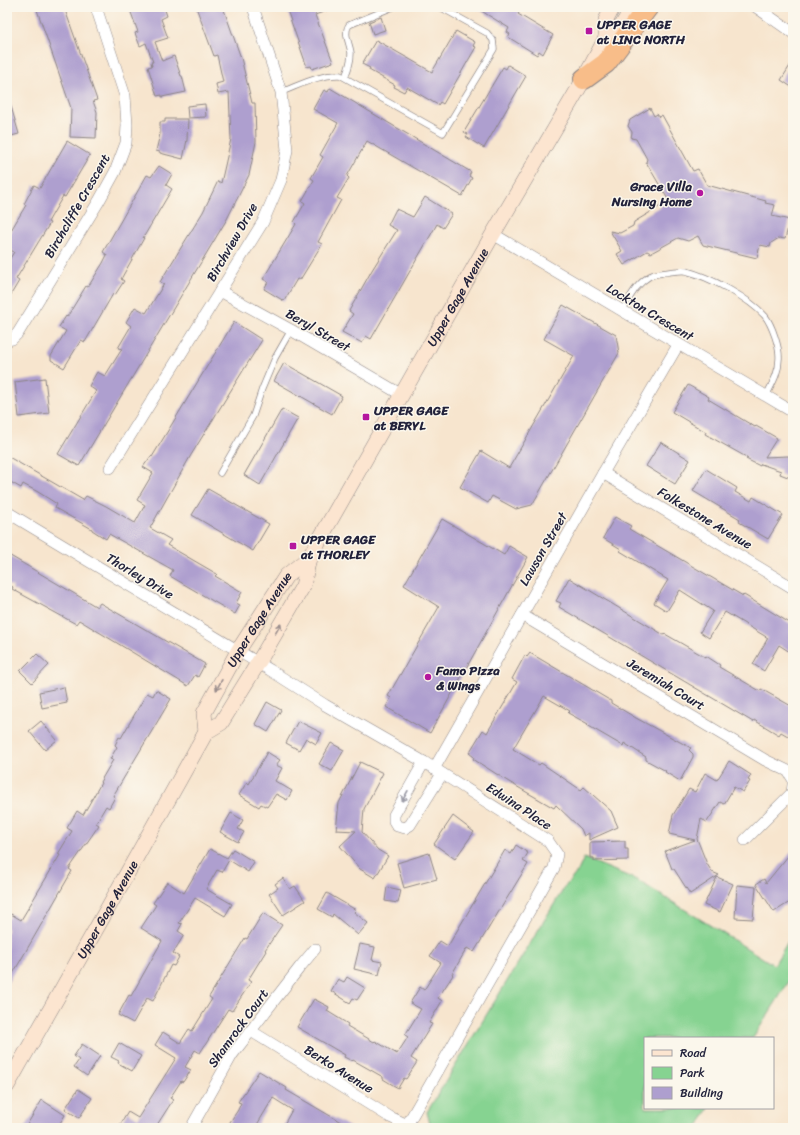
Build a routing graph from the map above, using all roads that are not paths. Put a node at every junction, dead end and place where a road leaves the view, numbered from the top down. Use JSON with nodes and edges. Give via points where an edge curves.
{"nodes":[{"id":1,"x":96,"y":7,"type":"edge"},
{"id":2,"x":253,"y":7,"type":"edge"},
{"id":3,"x":393,"y":7,"type":"edge"},
{"id":4,"x":440,"y":7,"type":"edge"},
{"id":5,"x":613,"y":7,"type":"edge"},
{"id":6,"x":633,"y":7,"type":"edge"},
{"id":7,"x":648,"y":7,"type":"edge"},
{"id":8,"x":756,"y":7,"type":"edge"},
{"id":9,"x":793,"y":33,"type":"edge"},
{"id":10,"x":606,"y":38,"type":"junction"},
{"id":11,"x":345,"y":77,"type":"junction"},
{"id":12,"x":584,"y":79,"type":"junction"},
{"id":13,"x":282,"y":92,"type":"junction"},
{"id":14,"x":493,"y":234,"type":"junction"},
{"id":15,"x":220,"y":291,"type":"junction"},
{"id":16,"x":622,"y":311,"type":"junction"},
{"id":17,"x":291,"y":330,"type":"junction"},
{"id":18,"x":10,"y":340,"type":"edge"},
{"id":19,"x":678,"y":345,"type":"junction"},
{"id":20,"x":402,"y":395,"type":"junction"},
{"id":21,"x":766,"y":396,"type":"junction"},
{"id":22,"x":793,"y":412,"type":"edge"},
{"id":23,"x":110,"y":468,"type":"dead end"},
{"id":24,"x":220,"y":473,"type":"dead end"},
{"id":25,"x":603,"y":473,"type":"junction"},
{"id":26,"x":7,"y":512,"type":"edge"},
{"id":27,"x":309,"y":558,"type":"junction"},
{"id":28,"x":793,"y":588,"type":"edge"},
{"id":29,"x":522,"y":615,"type":"junction"},
{"id":30,"x":238,"y":651,"type":"junction"},
{"id":31,"x":258,"y":663,"type":"junction"},
{"id":32,"x":206,"y":732,"type":"junction"},
{"id":33,"x":424,"y":762,"type":"junction"},
{"id":34,"x":438,"y":771,"type":"junction"},
{"id":35,"x":793,"y":779,"type":"edge"},
{"id":36,"x":793,"y":785,"type":"edge"},
{"id":37,"x":745,"y":840,"type":"dead end"},
{"id":38,"x":315,"y":949,"type":"dead end"},
{"id":39,"x":251,"y":1031,"type":"junction"},
{"id":40,"x":7,"y":1086,"type":"edge"},
{"id":41,"x":410,"y":1127,"type":"edge"},
{"id":42,"x":191,"y":1128,"type":"edge"}],
"edges":[{"from":1,"to":18,"type":"street","name":"Birchcliffe Crescent","via":[[125,96],[126,143],[115,172],[99,201],[18,333]]},
{"from":2,"to":13,"type":"street","name":"Birchview Drive"},
{"from":3,"to":11,"type":"lane","via":[[349,25],[347,35],[351,54]]},
{"from":4,"to":11,"type":"lane","via":[[487,33],[494,49],[443,133]]},
{"from":5,"to":10,"type":"main road","name":"Upper Gage Avenue","via":[[606,20]]},
{"from":6,"to":10,"type":"main road","name":"Upper Gage Avenue","via":[[621,27]]},
{"from":7,"to":12,"type":"highway","via":[[606,63]]},
{"from":8,"to":9,"type":"street"},
{"from":10,"to":12,"type":"main road","name":"Upper Gage Avenue"},
{"from":11,"to":13,"type":"lane","via":[[333,75]]},
{"from":12,"to":14,"type":"main road","name":"Upper Gage Avenue"},
{"from":13,"to":15,"type":"street","name":"Birchview Drive","via":[[287,150],[280,180],[263,222]]},
{"from":14,"to":16,"type":"street","name":"Lockton Crescent"},
{"from":14,"to":20,"type":"main road","name":"Upper Gage Avenue"},
{"from":15,"to":17,"type":"street","name":"Beryl Street"},
{"from":15,"to":23,"type":"street","name":"Birchview Drive"},
{"from":16,"to":19,"type":"street","name":"Lockton Crescent"},
{"from":16,"to":21,"type":"lane","via":[[638,285],[652,275],[669,272],[685,271],[724,286],[741,296],[765,316],[773,331],[780,358],[778,372]]},
{"from":17,"to":20,"type":"street","name":"Beryl Street"},
{"from":17,"to":24,"type":"lane","via":[[275,358],[253,416]]},
{"from":19,"to":21,"type":"street","name":"Lockton Crescent"},
{"from":19,"to":25,"type":"street","name":"Lawson Street"},
{"from":20,"to":27,"type":"main road","name":"Upper Gage Avenue"},
{"from":21,"to":22,"type":"street","name":"Lockton Crescent"},
{"from":25,"to":28,"type":"street","name":"Folkestone Avenue"},
{"from":25,"to":29,"type":"street","name":"Lawson Street"},
{"from":26,"to":30,"type":"street","name":"Thorley Drive"},
{"from":27,"to":30,"type":"main road","name":"Upper Gage Avenue","via":[[286,576]]},
{"from":31,"to":27,"type":"main road","name":"Upper Gage Avenue","one_way":true,"via":[[303,586]]},
{"from":29,"to":34,"type":"street","name":"Lawson Street"},
{"from":29,"to":35,"type":"street","name":"Jeremiah Court","via":[[765,760],[788,770]]},
{"from":30,"to":31,"type":"street","name":"Thorley Drive"},
{"from":30,"to":32,"type":"main road","name":"Upper Gage Avenue","one_way":true,"via":[[204,713]]},
{"from":31,"to":32,"type":"main road","name":"Upper Gage Avenue","via":[[221,723]]},
{"from":31,"to":33,"type":"street","name":"Edwina Place"},
{"from":32,"to":40,"type":"main road","name":"Upper Gage Avenue"},
{"from":33,"to":34,"type":"street","name":"Edwina Place"},
{"from":33,"to":34,"type":"street","name":"Lawson Street","one_way":true,"via":[[394,815],[394,821],[398,826],[405,828],[410,825]]},
{"from":34,"to":41,"type":"street","name":"Edwina Place","via":[[548,841],[558,854],[554,868]]},
{"from":36,"to":37,"type":"street","via":[[792,793]]},
{"from":38,"to":39,"type":"street","name":"Shamrock Court"},
{"from":39,"to":41,"type":"street","name":"Berko Avenue"},
{"from":39,"to":42,"type":"street","name":"Shamrock Court","via":[[232,1055]]}]}
